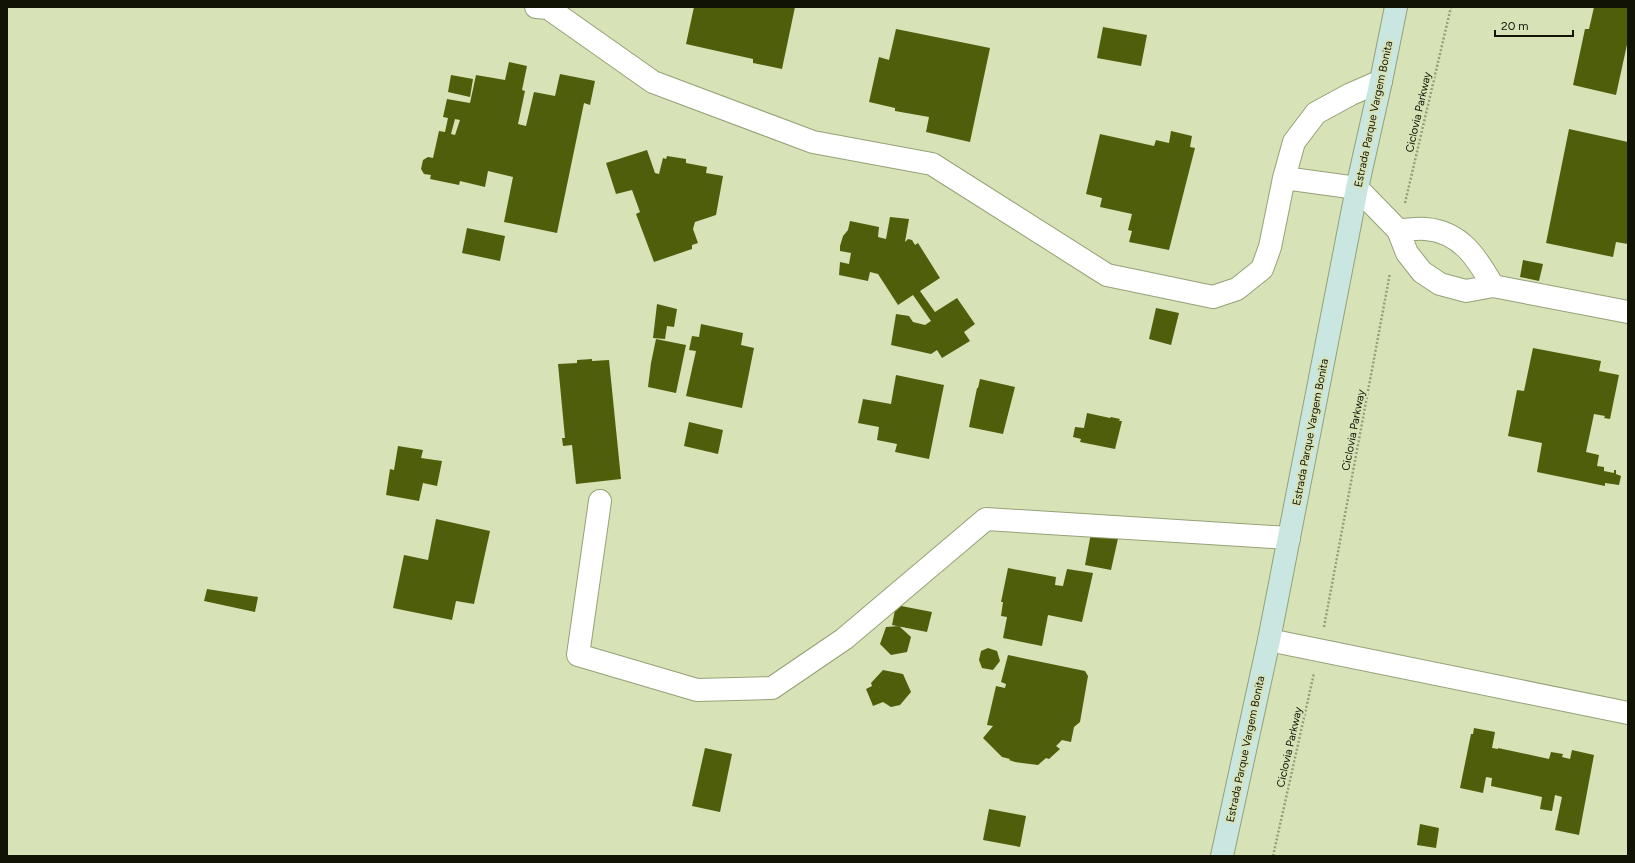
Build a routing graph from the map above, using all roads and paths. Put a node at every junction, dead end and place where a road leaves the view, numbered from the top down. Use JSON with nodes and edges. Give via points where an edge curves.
{"nodes":[{"id":1,"x":536,"y":7,"type":"edge"},
{"id":2,"x":1396,"y":7,"type":"edge"},
{"id":3,"x":1451,"y":7,"type":"edge"},
{"id":4,"x":1381,"y":81,"type":"junction"},
{"id":5,"x":1284,"y":178,"type":"junction"},
{"id":6,"x":1357,"y":188,"type":"junction"},
{"id":7,"x":1398,"y":230,"type":"junction"},
{"id":8,"x":1391,"y":269,"type":"dead end"},
{"id":9,"x":1493,"y":286,"type":"junction"},
{"id":10,"x":1628,"y":312,"type":"edge"},
{"id":11,"x":600,"y":501,"type":"dead end"},
{"id":12,"x":1289,"y":538,"type":"junction"},
{"id":13,"x":1269,"y":640,"type":"junction"},
{"id":14,"x":1320,"y":650,"type":"junction"},
{"id":15,"x":1628,"y":713,"type":"edge"},
{"id":16,"x":1222,"y":856,"type":"edge"},
{"id":17,"x":1273,"y":856,"type":"edge"}],
"edges":[{"from":1,"to":5,"type":"street","via":[[548,8],[653,82],[813,142],[932,164],[1107,275],[1213,296],[1238,289],[1262,269],[1270,247]]},
{"from":2,"to":4,"type":"main road","name":"Estrada Parque Vargem Bonita"},
{"from":3,"to":7,"type":"path","name":"Ciclovia Parkway"},
{"from":4,"to":5,"type":"street","via":[[1316,113],[1294,142]]},
{"from":4,"to":6,"type":"main road","name":"Estrada Parque Vargem Bonita"},
{"from":5,"to":6,"type":"street"},
{"from":6,"to":7,"type":"street"},
{"from":6,"to":12,"type":"main road","name":"Estrada Parque Vargem Bonita"},
{"from":7,"to":9,"type":"street","via":[[1426,229],[1447,233],[1466,246]]},
{"from":7,"to":9,"type":"street","via":[[1407,253],[1422,272],[1440,284],[1466,291]]},
{"from":8,"to":14,"type":"path","name":"Ciclovia Parkway"},
{"from":9,"to":10,"type":"street"},
{"from":11,"to":12,"type":"street","via":[[578,656],[697,690],[772,688],[844,639],[986,518]]},
{"from":12,"to":13,"type":"main road","name":"Estrada Parque Vargem Bonita"},
{"from":13,"to":14,"type":"street"},
{"from":13,"to":16,"type":"main road","name":"Estrada Parque Vargem Bonita"},
{"from":14,"to":15,"type":"street"},
{"from":14,"to":17,"type":"path","name":"Ciclovia Parkway"}]}
